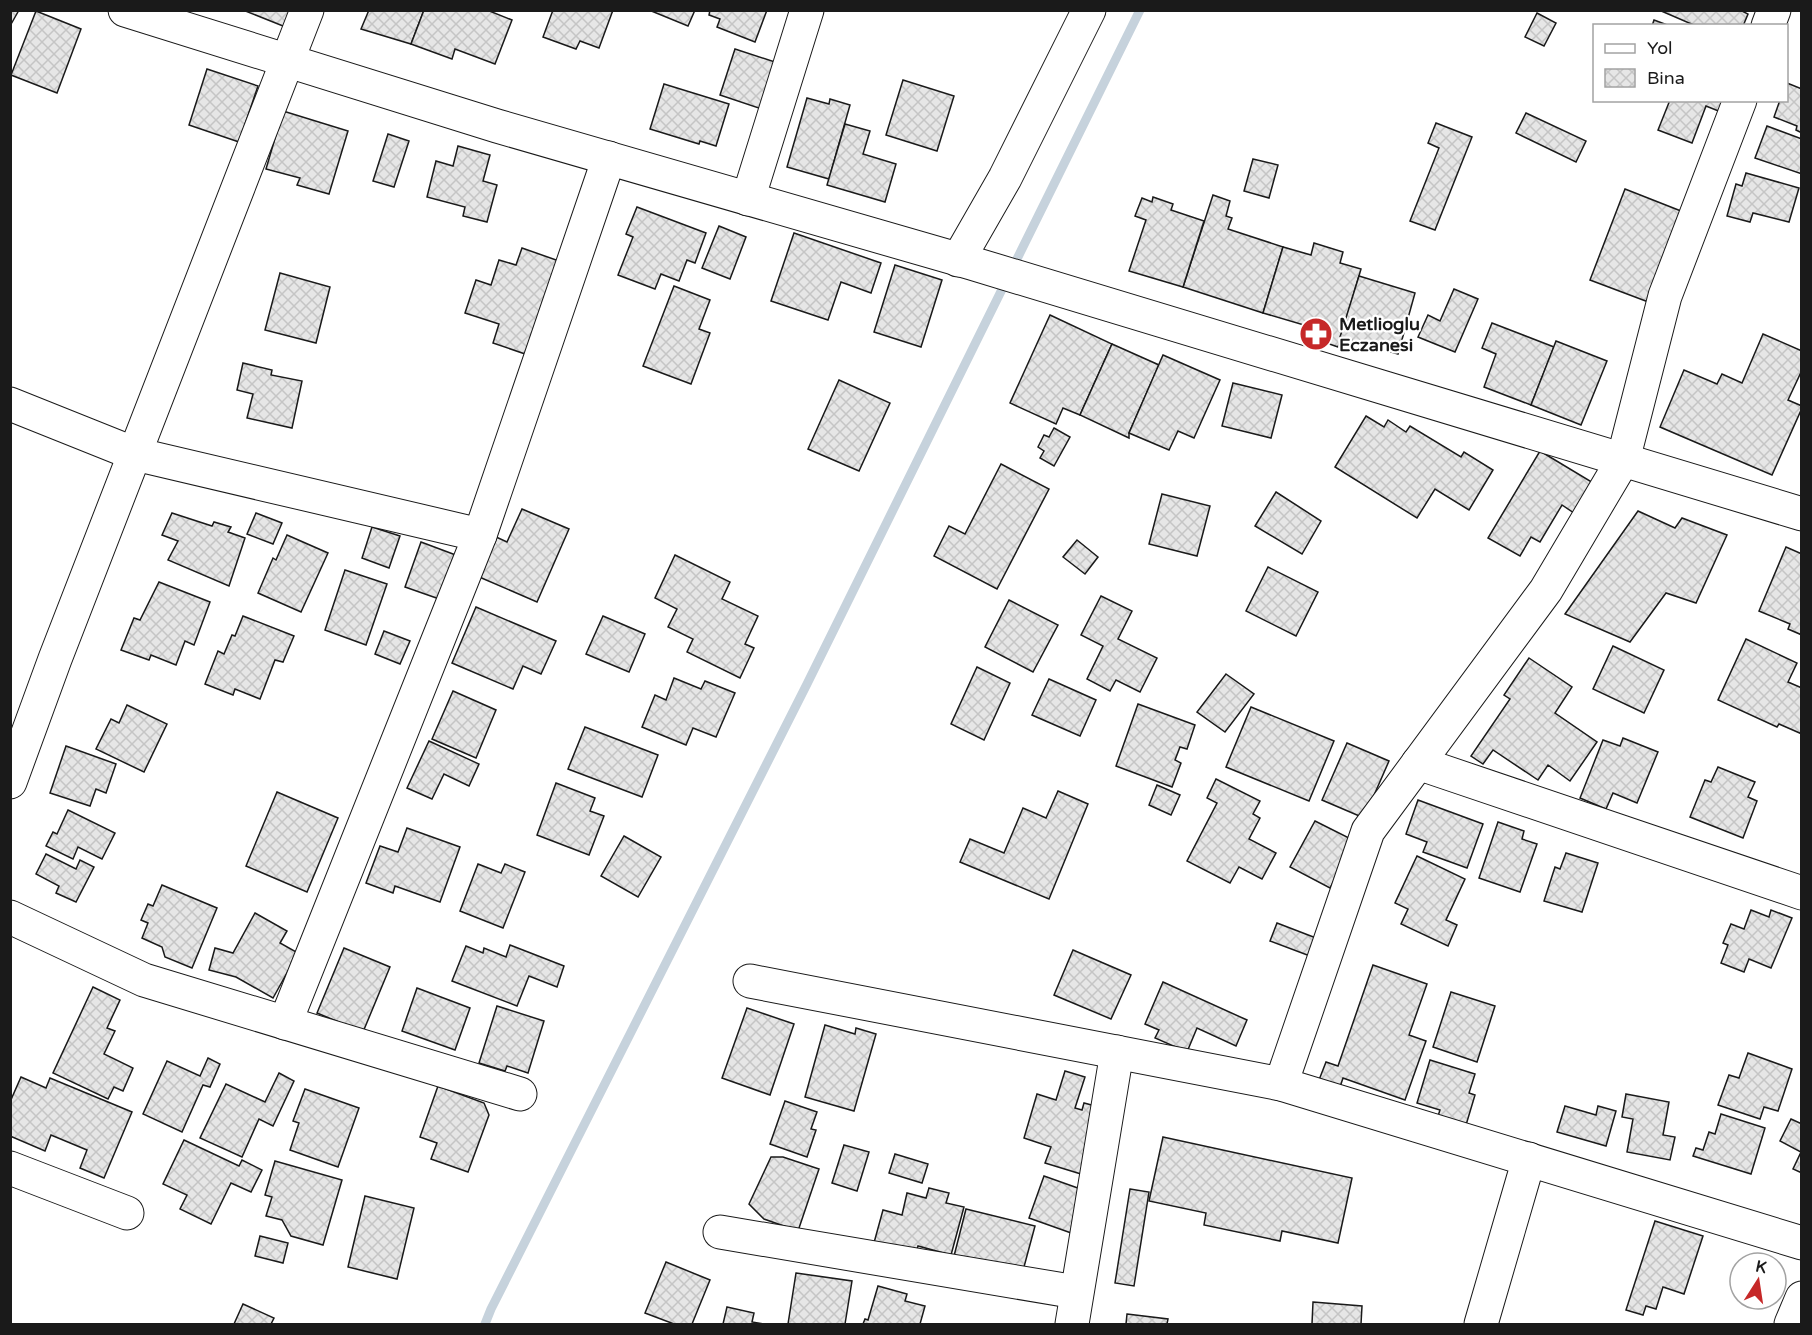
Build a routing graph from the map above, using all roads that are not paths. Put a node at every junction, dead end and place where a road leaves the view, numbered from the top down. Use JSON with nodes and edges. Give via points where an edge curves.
{"nodes":[{"id":1,"x":125,"y":10,"type":"edge"},
{"id":2,"x":308,"y":10,"type":"edge"},
{"id":3,"x":807,"y":10,"type":"edge"},
{"id":4,"x":1089,"y":10,"type":"edge"},
{"id":5,"x":288,"y":62,"type":"junction"},
{"id":6,"x":1739,"y":102,"type":"edge"},
{"id":7,"x":609,"y":158,"type":"junction"},
{"id":8,"x":748,"y":199,"type":"junction"},
{"id":9,"x":965,"y":262,"type":"junction"},
{"id":10,"x":10,"y":404,"type":"edge"},
{"id":11,"x":135,"y":454,"type":"junction"},
{"id":12,"x":1623,"y":460,"type":"junction"},
{"id":13,"x":1802,"y":514,"type":"edge"},
{"id":14,"x":480,"y":535,"type":"junction"},
{"id":15,"x":1418,"y":763,"type":"junction"},
{"id":16,"x":10,"y":782,"type":"edge"},
{"id":17,"x":1802,"y":893,"type":"edge"},
{"id":18,"x":10,"y":917,"type":"edge"},
{"id":19,"x":750,"y":981,"type":"dead end"},
{"id":20,"x":285,"y":1023,"type":"junction"},
{"id":21,"x":1117,"y":1052,"type":"junction"},
{"id":22,"x":1281,"y":1084,"type":"junction"},
{"id":23,"x":520,"y":1094,"type":"dead end"},
{"id":24,"x":1529,"y":1159,"type":"junction"},
{"id":25,"x":10,"y":1168,"type":"edge"},
{"id":26,"x":127,"y":1213,"type":"dead end"},
{"id":27,"x":720,"y":1232,"type":"dead end"},
{"id":28,"x":1802,"y":1243,"type":"edge"},
{"id":29,"x":1076,"y":1292,"type":"junction"},
{"id":30,"x":1802,"y":1298,"type":"edge"},
{"id":31,"x":1072,"y":1324,"type":"edge"},
{"id":32,"x":1481,"y":1324,"type":"edge"},
{"id":33,"x":1791,"y":1324,"type":"edge"}],
"edges":[{"from":1,"to":5,"type":"street"},
{"from":2,"to":5,"type":"street"},
{"from":3,"to":8,"type":"street"},
{"from":4,"to":9,"type":"street"},
{"from":5,"to":7,"type":"street"},
{"from":5,"to":11,"type":"street"},
{"from":6,"to":12,"type":"street","via":[[1665,297]]},
{"from":7,"to":8,"type":"street"},
{"from":7,"to":14,"type":"street"},
{"from":8,"to":9,"type":"street"},
{"from":9,"to":12,"type":"street"},
{"from":10,"to":11,"type":"street"},
{"from":11,"to":14,"type":"street"},
{"from":11,"to":16,"type":"street"},
{"from":12,"to":13,"type":"street"},
{"from":12,"to":15,"type":"street","via":[[1546,590]]},
{"from":14,"to":20,"type":"street"},
{"from":15,"to":17,"type":"street"},
{"from":15,"to":22,"type":"street","via":[[1368,831]]},
{"from":18,"to":20,"type":"street","via":[[144,980]]},
{"from":19,"to":21,"type":"street"},
{"from":20,"to":23,"type":"street"},
{"from":21,"to":22,"type":"street"},
{"from":21,"to":29,"type":"street"},
{"from":22,"to":24,"type":"street"},
{"from":24,"to":28,"type":"street"},
{"from":24,"to":32,"type":"street"},
{"from":25,"to":26,"type":"street"},
{"from":27,"to":29,"type":"street"},
{"from":29,"to":31,"type":"street"},
{"from":30,"to":33,"type":"street"}]}
